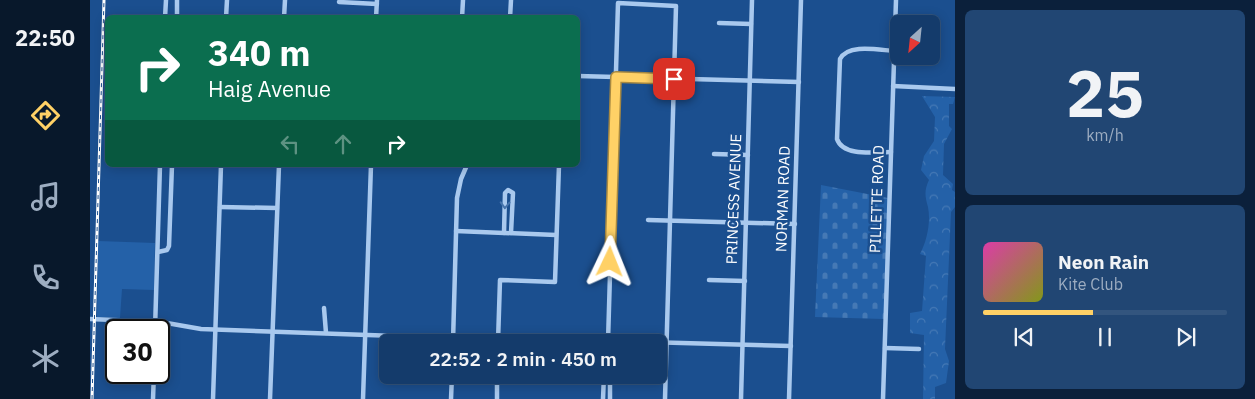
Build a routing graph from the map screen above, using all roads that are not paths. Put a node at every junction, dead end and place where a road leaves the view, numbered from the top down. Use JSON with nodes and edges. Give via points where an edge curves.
{"nodes":[{"id":1,"x":166,"y":0,"type":"edge"},
{"id":2,"x":177,"y":0,"type":"edge"},
{"id":3,"x":227,"y":0,"type":"edge"},
{"id":4,"x":285,"y":0,"type":"edge"},
{"id":5,"x":463,"y":0,"type":"edge"},
{"id":6,"x":510,"y":0,"type":"edge"},
{"id":7,"x":752,"y":0,"type":"edge"},
{"id":8,"x":801,"y":0,"type":"edge"},
{"id":9,"x":896,"y":0,"type":"edge"},
{"id":10,"x":339,"y":2,"type":"dead end"},
{"id":11,"x":377,"y":2,"type":"edge"},
{"id":12,"x":165,"y":15,"type":"edge"},
{"id":13,"x":177,"y":15,"type":"edge"},
{"id":14,"x":226,"y":15,"type":"edge"},
{"id":15,"x":284,"y":15,"type":"edge"},
{"id":16,"x":376,"y":15,"type":"edge"},
{"id":17,"x":462,"y":15,"type":"edge"},
{"id":18,"x":510,"y":15,"type":"edge"},
{"id":19,"x":895,"y":15,"type":"edge"},
{"id":20,"x":719,"y":23,"type":"dead end"},
{"id":21,"x":752,"y":24,"type":"junction"},
{"id":22,"x":890,"y":51,"type":"edge"},
{"id":23,"x":894,"y":65,"type":"edge"},
{"id":24,"x":580,"y":76,"type":"edge"},
{"id":25,"x":616,"y":77,"type":"junction"},
{"id":26,"x":674,"y":79,"type":"junction"},
{"id":27,"x":750,"y":81,"type":"junction"},
{"id":28,"x":799,"y":82,"type":"junction"},
{"id":29,"x":893,"y":86,"type":"junction"},
{"id":30,"x":955,"y":89,"type":"edge"},
{"id":31,"x":891,"y":152,"type":"junction"},
{"id":32,"x":714,"y":154,"type":"dead end"},
{"id":33,"x":748,"y":155,"type":"junction"},
{"id":34,"x":160,"y":167,"type":"edge"},
{"id":35,"x":172,"y":167,"type":"edge"},
{"id":36,"x":221,"y":167,"type":"edge"},
{"id":37,"x":279,"y":167,"type":"edge"},
{"id":38,"x":371,"y":167,"type":"edge"},
{"id":39,"x":465,"y":167,"type":"edge"},
{"id":40,"x":559,"y":167,"type":"edge"},
{"id":41,"x":159,"y":207,"type":"junction"},
{"id":42,"x":170,"y":207,"type":"junction"},
{"id":43,"x":220,"y":207,"type":"junction"},
{"id":44,"x":277,"y":208,"type":"junction"},
{"id":45,"x":648,"y":220,"type":"dead end"},
{"id":46,"x":670,"y":221,"type":"junction"},
{"id":47,"x":746,"y":223,"type":"junction"},
{"id":48,"x":794,"y":224,"type":"junction"},
{"id":49,"x":456,"y":231,"type":"junction"},
{"id":50,"x":504,"y":233,"type":"junction"},
{"id":51,"x":512,"y":234,"type":"junction"},
{"id":52,"x":556,"y":235,"type":"junction"},
{"id":53,"x":158,"y":252,"type":"junction"},
{"id":54,"x":709,"y":280,"type":"dead end"},
{"id":55,"x":745,"y":281,"type":"junction"},
{"id":56,"x":324,"y":308,"type":"dead end"},
{"id":57,"x":90,"y":319,"type":"edge"},
{"id":58,"x":155,"y":319,"type":"edge"},
{"id":59,"x":105,"y":320,"type":"edge"},
{"id":60,"x":170,"y":324,"type":"edge"},
{"id":61,"x":216,"y":329,"type":"junction"},
{"id":62,"x":273,"y":331,"type":"junction"},
{"id":63,"x":326,"y":333,"type":"junction"},
{"id":64,"x":365,"y":334,"type":"junction"},
{"id":65,"x":453,"y":334,"type":"edge"},
{"id":66,"x":498,"y":334,"type":"edge"},
{"id":67,"x":608,"y":334,"type":"edge"},
{"id":68,"x":666,"y":334,"type":"edge"},
{"id":69,"x":379,"y":335,"type":"edge"},
{"id":70,"x":667,"y":343,"type":"edge"},
{"id":71,"x":743,"y":345,"type":"junction"},
{"id":72,"x":791,"y":346,"type":"junction"},
{"id":73,"x":885,"y":348,"type":"junction"},
{"id":74,"x":919,"y":349,"type":"dead end"},
{"id":75,"x":154,"y":384,"type":"edge"},
{"id":76,"x":452,"y":384,"type":"edge"},
{"id":77,"x":497,"y":384,"type":"edge"},
{"id":78,"x":604,"y":384,"type":"edge"},
{"id":79,"x":610,"y":384,"type":"edge"},
{"id":80,"x":665,"y":384,"type":"edge"},
{"id":81,"x":153,"y":399,"type":"edge"},
{"id":82,"x":213,"y":399,"type":"edge"},
{"id":83,"x":270,"y":399,"type":"edge"},
{"id":84,"x":363,"y":399,"type":"edge"},
{"id":85,"x":451,"y":399,"type":"edge"},
{"id":86,"x":496,"y":399,"type":"edge"},
{"id":87,"x":603,"y":399,"type":"edge"},
{"id":88,"x":610,"y":399,"type":"edge"},
{"id":89,"x":665,"y":399,"type":"edge"},
{"id":90,"x":741,"y":399,"type":"edge"},
{"id":91,"x":789,"y":399,"type":"edge"},
{"id":92,"x":883,"y":399,"type":"edge"}],
"edges":[{"from":1,"to":12,"type":"street"},
{"from":2,"to":13,"type":"street"},
{"from":3,"to":14,"type":"street"},
{"from":4,"to":15,"type":"street"},
{"from":5,"to":17,"type":"street"},
{"from":6,"to":18,"type":"street"},
{"from":7,"to":21,"type":"street","name":"PRINCESS AVENUE"},
{"from":8,"to":28,"type":"street","name":"NORMAN ROAD"},
{"from":9,"to":19,"type":"street","name":"PILLETTE ROAD"},
{"from":10,"to":11,"type":"street"},
{"from":11,"to":16,"type":"street"},
{"from":20,"to":21,"type":"street"},
{"from":21,"to":27,"type":"street","name":"PRINCESS AVENUE"},
{"from":22,"to":31,"type":"street","via":[[852,50],[842,55],[837,139],[847,150]]},
{"from":23,"to":29,"type":"street","name":"PILLETTE ROAD"},
{"from":24,"to":25,"type":"street"},
{"from":25,"to":26,"type":"street"},
{"from":25,"to":26,"type":"street","via":[[618,3],[676,6]]},
{"from":25,"to":67,"type":"street"},
{"from":26,"to":27,"type":"street"},
{"from":26,"to":46,"type":"street"},
{"from":27,"to":28,"type":"street"},
{"from":27,"to":33,"type":"street","name":"PRINCESS AVENUE"},
{"from":28,"to":48,"type":"street","name":"NORMAN ROAD"},
{"from":29,"to":30,"type":"street"},
{"from":29,"to":31,"type":"street","name":"PILLETTE ROAD"},
{"from":31,"to":73,"type":"street","name":"PILLETTE ROAD"},
{"from":32,"to":33,"type":"street"},
{"from":33,"to":47,"type":"street","name":"PRINCESS AVENUE"},
{"from":34,"to":41,"type":"street"},
{"from":35,"to":42,"type":"street"},
{"from":36,"to":43,"type":"street"},
{"from":37,"to":44,"type":"street"},
{"from":38,"to":64,"type":"street"},
{"from":39,"to":49,"type":"street","via":[[457,198]]},
{"from":40,"to":52,"type":"street"},
{"from":41,"to":42,"type":"street"},
{"from":41,"to":53,"type":"street"},
{"from":42,"to":53,"type":"street","via":[[169,246],[167,250]]},
{"from":43,"to":44,"type":"street"},
{"from":43,"to":61,"type":"street"},
{"from":44,"to":62,"type":"street"},
{"from":45,"to":46,"type":"street"},
{"from":46,"to":47,"type":"street"},
{"from":46,"to":68,"type":"street"},
{"from":47,"to":48,"type":"street"},
{"from":47,"to":55,"type":"street","name":"PRINCESS AVENUE"},
{"from":48,"to":72,"type":"street","name":"NORMAN ROAD"},
{"from":49,"to":50,"type":"street"},
{"from":49,"to":65,"type":"street"},
{"from":50,"to":51,"type":"street"},
{"from":51,"to":50,"type":"street","one_way":true,"via":[[513,193],[508,190],[505,193]]},
{"from":51,"to":52,"type":"street"},
{"from":52,"to":66,"type":"street","via":[[555,282],[500,280]]},
{"from":53,"to":58,"type":"street"},
{"from":54,"to":55,"type":"street"},
{"from":55,"to":71,"type":"street","name":"PRINCESS AVENUE"},
{"from":56,"to":63,"type":"street"},
{"from":57,"to":59,"type":"street"},
{"from":60,"to":61,"type":"street"},
{"from":61,"to":62,"type":"street"},
{"from":61,"to":82,"type":"street"},
{"from":62,"to":63,"type":"street"},
{"from":62,"to":83,"type":"street"},
{"from":63,"to":64,"type":"street"},
{"from":64,"to":69,"type":"street"},
{"from":64,"to":84,"type":"street"},
{"from":70,"to":71,"type":"street"},
{"from":71,"to":72,"type":"street"},
{"from":71,"to":90,"type":"street","name":"PRINCESS AVENUE"},
{"from":72,"to":91,"type":"street","name":"NORMAN ROAD"},
{"from":73,"to":74,"type":"street"},
{"from":73,"to":92,"type":"street","name":"PILLETTE ROAD"},
{"from":75,"to":81,"type":"street"},
{"from":76,"to":85,"type":"street"},
{"from":77,"to":86,"type":"street"},
{"from":78,"to":87,"type":"street"},
{"from":79,"to":88,"type":"street"},
{"from":80,"to":89,"type":"street"}]}
